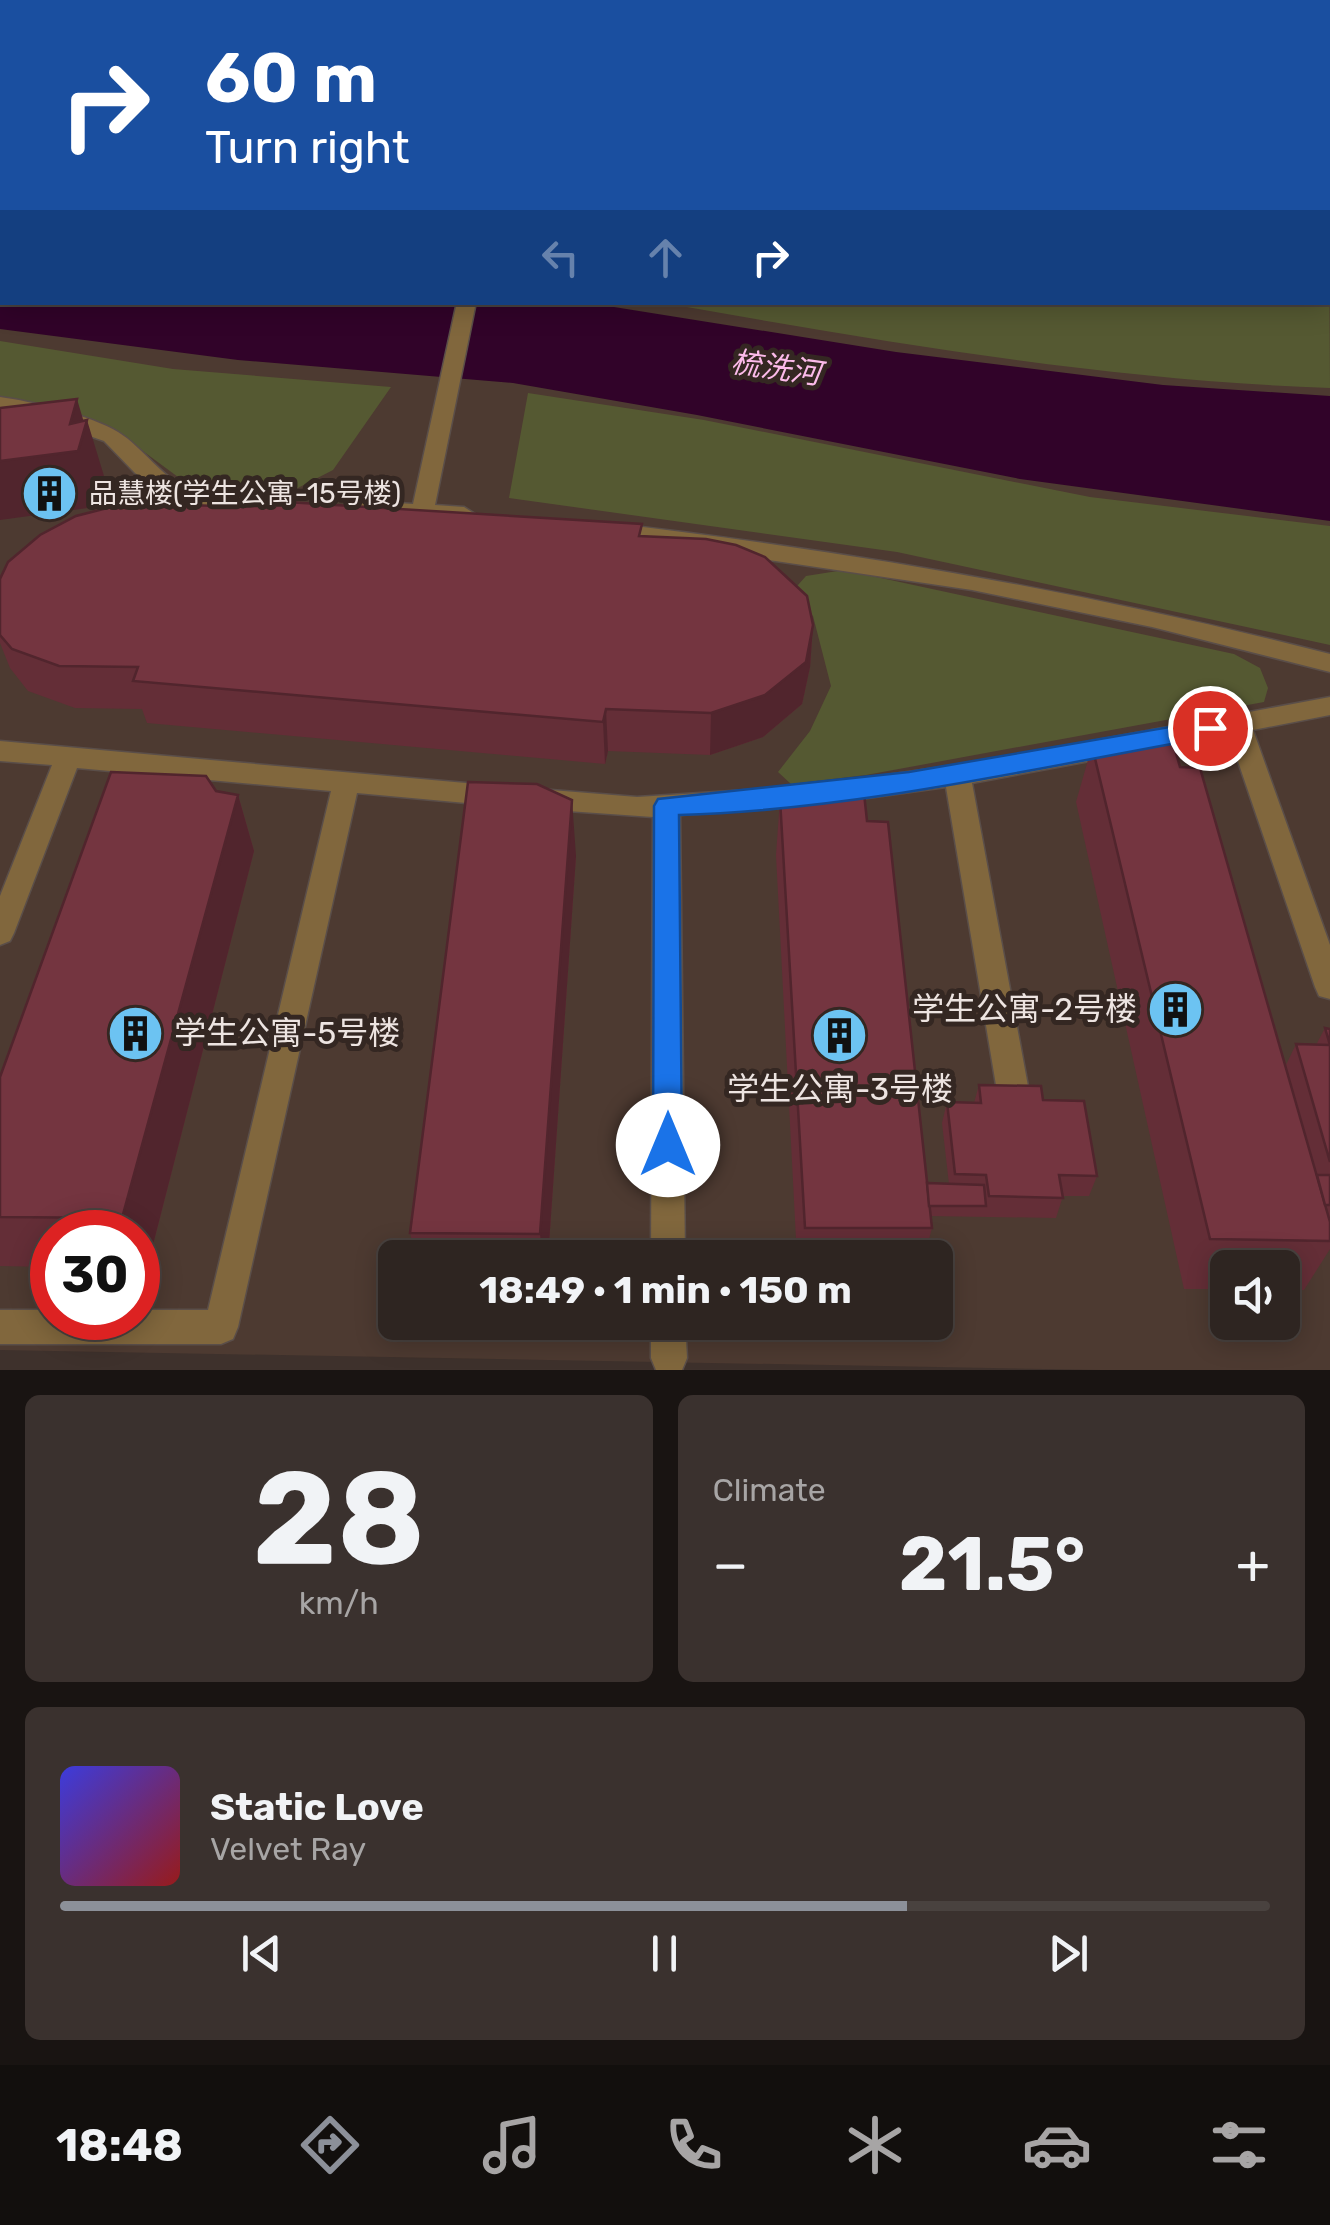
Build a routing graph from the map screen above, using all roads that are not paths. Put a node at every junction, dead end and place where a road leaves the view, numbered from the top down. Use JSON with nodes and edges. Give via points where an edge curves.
{"nodes":[{"id":1,"x":466,"y":305,"type":"edge"},
{"id":2,"x":0,"y":403,"type":"edge"},
{"id":3,"x":285,"y":503,"type":"edge"},
{"id":4,"x":325,"y":505,"type":"edge"},
{"id":5,"x":423,"y":510,"type":"junction"},
{"id":6,"x":480,"y":516,"type":"edge"},
{"id":7,"x":575,"y":526,"type":"edge"},
{"id":8,"x":1330,"y":662,"type":"edge"},
{"id":9,"x":1330,"y":706,"type":"edge"},
{"id":10,"x":1238,"y":723,"type":"junction"},
{"id":11,"x":0,"y":751,"type":"edge"},
{"id":12,"x":68,"y":757,"type":"junction"},
{"id":13,"x":957,"y":773,"type":"junction"},
{"id":14,"x":346,"y":782,"type":"junction"},
{"id":15,"x":666,"y":806,"type":"junction"},
{"id":16,"x":0,"y":933,"type":"edge"},
{"id":17,"x":1330,"y":986,"type":"edge"},
{"id":18,"x":1014,"y":1096,"type":"edge"},
{"id":19,"x":668,"y":1240,"type":"edge"},
{"id":20,"x":0,"y":1327,"type":"edge"}],
"edges":[{"from":1,"to":5,"type":"street"},
{"from":2,"to":3,"type":"street","via":[[111,437],[187,498]]},
{"from":4,"to":5,"type":"street"},
{"from":5,"to":6,"type":"street"},
{"from":7,"to":8,"type":"street","via":[[924,570]]},
{"from":9,"to":10,"type":"street"},
{"from":10,"to":13,"type":"street"},
{"from":10,"to":17,"type":"street"},
{"from":11,"to":12,"type":"street"},
{"from":12,"to":14,"type":"street"},
{"from":12,"to":16,"type":"street"},
{"from":13,"to":15,"type":"street"},
{"from":13,"to":18,"type":"street"},
{"from":14,"to":15,"type":"street"},
{"from":14,"to":20,"type":"street","via":[[220,1328]]},
{"from":15,"to":19,"type":"street"}]}
